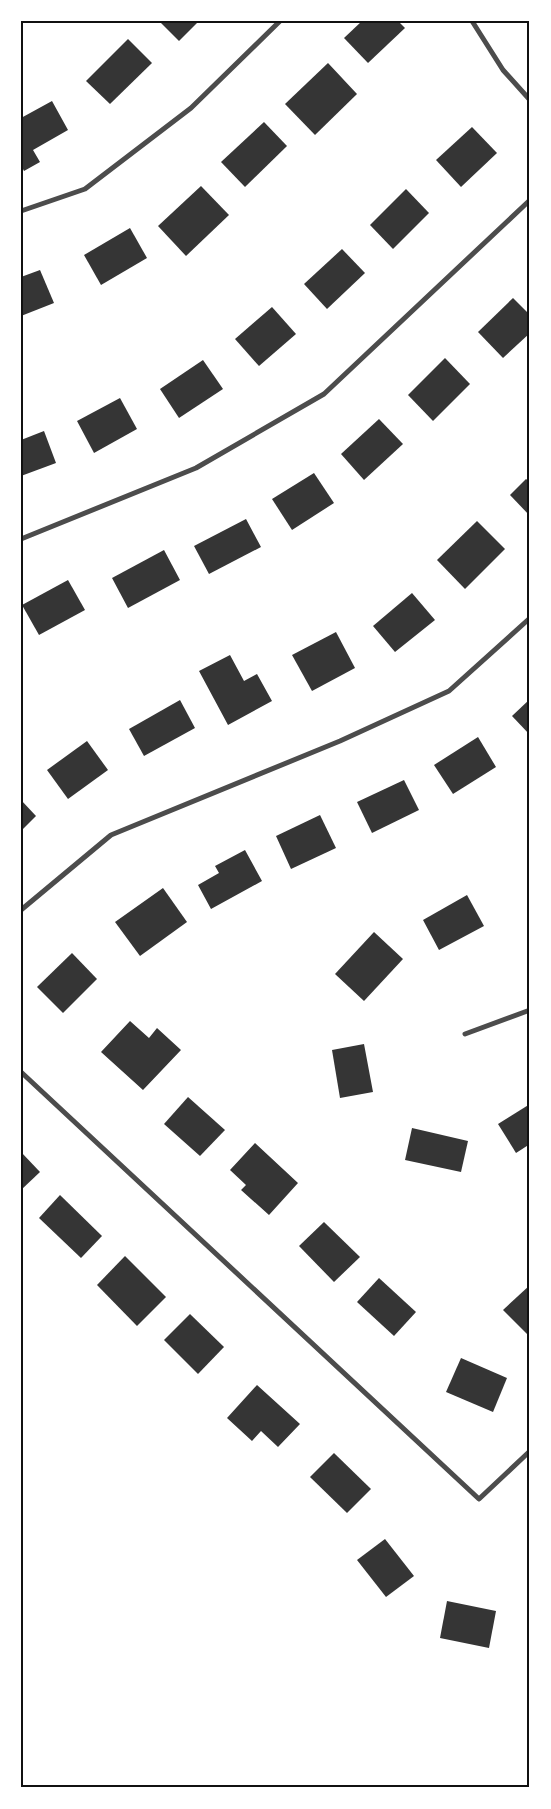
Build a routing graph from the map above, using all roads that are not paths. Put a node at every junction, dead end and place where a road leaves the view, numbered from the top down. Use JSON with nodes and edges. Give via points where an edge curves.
{"nodes":[{"id":1,"x":280,"y":21,"type":"edge"},
{"id":2,"x":472,"y":21,"type":"edge"},
{"id":3,"x":530,"y":100,"type":"edge"},
{"id":4,"x":530,"y":200,"type":"edge"},
{"id":5,"x":21,"y":211,"type":"edge"},
{"id":6,"x":21,"y":539,"type":"edge"},
{"id":7,"x":530,"y":618,"type":"edge"},
{"id":8,"x":21,"y":910,"type":"edge"},
{"id":9,"x":530,"y":1010,"type":"edge"},
{"id":10,"x":465,"y":1034,"type":"dead end"},
{"id":11,"x":21,"y":1072,"type":"edge"},
{"id":12,"x":530,"y":1451,"type":"edge"}],
"edges":[{"from":1,"to":5,"type":"street","via":[[191,108],[85,189]]},
{"from":2,"to":3,"type":"street","via":[[502,70]]},
{"from":4,"to":6,"type":"street","via":[[324,394],[196,468]]},
{"from":7,"to":8,"type":"street","via":[[449,690],[340,741],[111,835]]},
{"from":9,"to":10,"type":"street"},
{"from":11,"to":12,"type":"street","via":[[479,1499]]}]}
